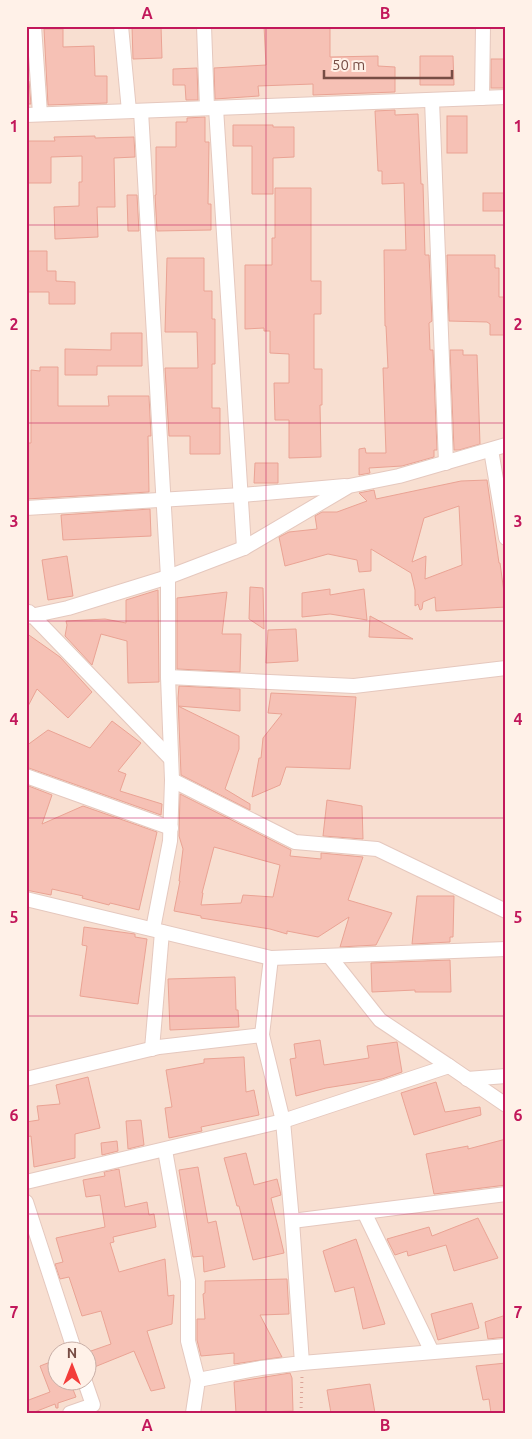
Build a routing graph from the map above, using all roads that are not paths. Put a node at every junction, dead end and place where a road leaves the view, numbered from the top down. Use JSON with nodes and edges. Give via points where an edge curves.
{"nodes":[{"id":1,"x":34,"y":26,"type":"edge"},
{"id":2,"x":121,"y":26,"type":"edge"},
{"id":3,"x":204,"y":26,"type":"edge"},
{"id":4,"x":483,"y":26,"type":"edge"},
{"id":5,"x":506,"y":97,"type":"edge"},
{"id":6,"x":482,"y":98,"type":"junction"},
{"id":7,"x":432,"y":100,"type":"junction"},
{"id":8,"x":212,"y":108,"type":"junction"},
{"id":9,"x":135,"y":111,"type":"junction"},
{"id":10,"x":40,"y":114,"type":"junction"},
{"id":11,"x":26,"y":115,"type":"edge"},
{"id":12,"x":506,"y":445,"type":"edge"},
{"id":13,"x":491,"y":450,"type":"junction"},
{"id":14,"x":446,"y":462,"type":"junction"},
{"id":15,"x":349,"y":486,"type":"junction"},
{"id":16,"x":242,"y":496,"type":"junction"},
{"id":17,"x":164,"y":500,"type":"junction"},
{"id":18,"x":26,"y":508,"type":"edge"},
{"id":19,"x":506,"y":538,"type":"edge"},
{"id":20,"x":244,"y":548,"type":"junction"},
{"id":21,"x":168,"y":577,"type":"junction"},
{"id":22,"x":28,"y":614,"type":"edge"},
{"id":23,"x":506,"y":668,"type":"edge"},
{"id":24,"x":168,"y":677,"type":"junction"},
{"id":25,"x":171,"y":759,"type":"junction"},
{"id":26,"x":26,"y":776,"type":"edge"},
{"id":27,"x":172,"y":780,"type":"junction"},
{"id":28,"x":170,"y":828,"type":"junction"},
{"id":29,"x":26,"y":899,"type":"edge"},
{"id":30,"x":506,"y":911,"type":"edge"},
{"id":31,"x":158,"y":931,"type":"junction"},
{"id":32,"x":506,"y":949,"type":"edge"},
{"id":33,"x":330,"y":957,"type":"junction"},
{"id":34,"x":271,"y":958,"type":"junction"},
{"id":35,"x":262,"y":1035,"type":"junction"},
{"id":36,"x":152,"y":1049,"type":"junction"},
{"id":37,"x":448,"y":1066,"type":"junction"},
{"id":38,"x":506,"y":1076,"type":"edge"},
{"id":39,"x":26,"y":1079,"type":"edge"},
{"id":40,"x":467,"y":1079,"type":"junction"},
{"id":41,"x":506,"y":1105,"type":"edge"},
{"id":42,"x":283,"y":1121,"type":"junction"},
{"id":43,"x":165,"y":1150,"type":"junction"},
{"id":44,"x":26,"y":1182,"type":"edge"},
{"id":45,"x":506,"y":1194,"type":"edge"},
{"id":46,"x":26,"y":1202,"type":"edge"},
{"id":47,"x":364,"y":1212,"type":"junction"},
{"id":48,"x":292,"y":1222,"type":"junction"},
{"id":49,"x":72,"y":1342,"type":"edge"},
{"id":50,"x":506,"y":1346,"type":"edge"},
{"id":51,"x":432,"y":1352,"type":"junction"},
{"id":52,"x":302,"y":1363,"type":"junction"},
{"id":53,"x":198,"y":1380,"type":"junction"},
{"id":54,"x":88,"y":1392,"type":"edge"},
{"id":55,"x":94,"y":1409,"type":"edge"},
{"id":56,"x":70,"y":1413,"type":"edge"},
{"id":57,"x":193,"y":1413,"type":"edge"}],
"edges":[{"from":1,"to":10,"type":"street"},
{"from":2,"to":9,"type":"street"},
{"from":3,"to":8,"type":"street"},
{"from":4,"to":6,"type":"street"},
{"from":5,"to":6,"type":"street"},
{"from":6,"to":7,"type":"street"},
{"from":7,"to":8,"type":"street"},
{"from":7,"to":14,"type":"street"},
{"from":8,"to":9,"type":"street"},
{"from":8,"to":16,"type":"street"},
{"from":9,"to":10,"type":"street"},
{"from":9,"to":17,"type":"street"},
{"from":10,"to":11,"type":"street"},
{"from":12,"to":13,"type":"street"},
{"from":13,"to":14,"type":"street"},
{"from":13,"to":19,"type":"street"},
{"from":14,"to":15,"type":"street"},
{"from":15,"to":16,"type":"street"},
{"from":15,"to":20,"type":"street"},
{"from":16,"to":17,"type":"street"},
{"from":16,"to":20,"type":"street"},
{"from":17,"to":18,"type":"street"},
{"from":17,"to":21,"type":"street"},
{"from":20,"to":21,"type":"street"},
{"from":21,"to":22,"type":"street","via":[[68,608]]},
{"from":21,"to":24,"type":"street"},
{"from":22,"to":25,"type":"street"},
{"from":23,"to":24,"type":"street","via":[[354,686]]},
{"from":24,"to":25,"type":"street"},
{"from":25,"to":27,"type":"street"},
{"from":26,"to":28,"type":"street"},
{"from":27,"to":28,"type":"street"},
{"from":27,"to":30,"type":"street","via":[[295,842],[377,848]]},
{"from":28,"to":31,"type":"street"},
{"from":29,"to":31,"type":"street"},
{"from":31,"to":34,"type":"street"},
{"from":31,"to":36,"type":"street"},
{"from":32,"to":33,"type":"street"},
{"from":33,"to":34,"type":"street"},
{"from":33,"to":37,"type":"street","via":[[380,1020]]},
{"from":34,"to":35,"type":"street"},
{"from":35,"to":36,"type":"street"},
{"from":35,"to":42,"type":"street"},
{"from":36,"to":39,"type":"street"},
{"from":37,"to":40,"type":"street"},
{"from":37,"to":42,"type":"street"},
{"from":38,"to":40,"type":"street"},
{"from":40,"to":41,"type":"street"},
{"from":42,"to":43,"type":"street"},
{"from":42,"to":48,"type":"street"},
{"from":43,"to":44,"type":"street"},
{"from":43,"to":53,"type":"street","via":[[188,1281],[188,1341]]},
{"from":45,"to":47,"type":"street"},
{"from":46,"to":49,"type":"street"},
{"from":47,"to":48,"type":"street"},
{"from":47,"to":51,"type":"street"},
{"from":48,"to":52,"type":"street"},
{"from":50,"to":51,"type":"street"},
{"from":51,"to":52,"type":"street"},
{"from":52,"to":53,"type":"street"},
{"from":53,"to":57,"type":"street"},
{"from":54,"to":55,"type":"street"},
{"from":55,"to":56,"type":"street"}]}
